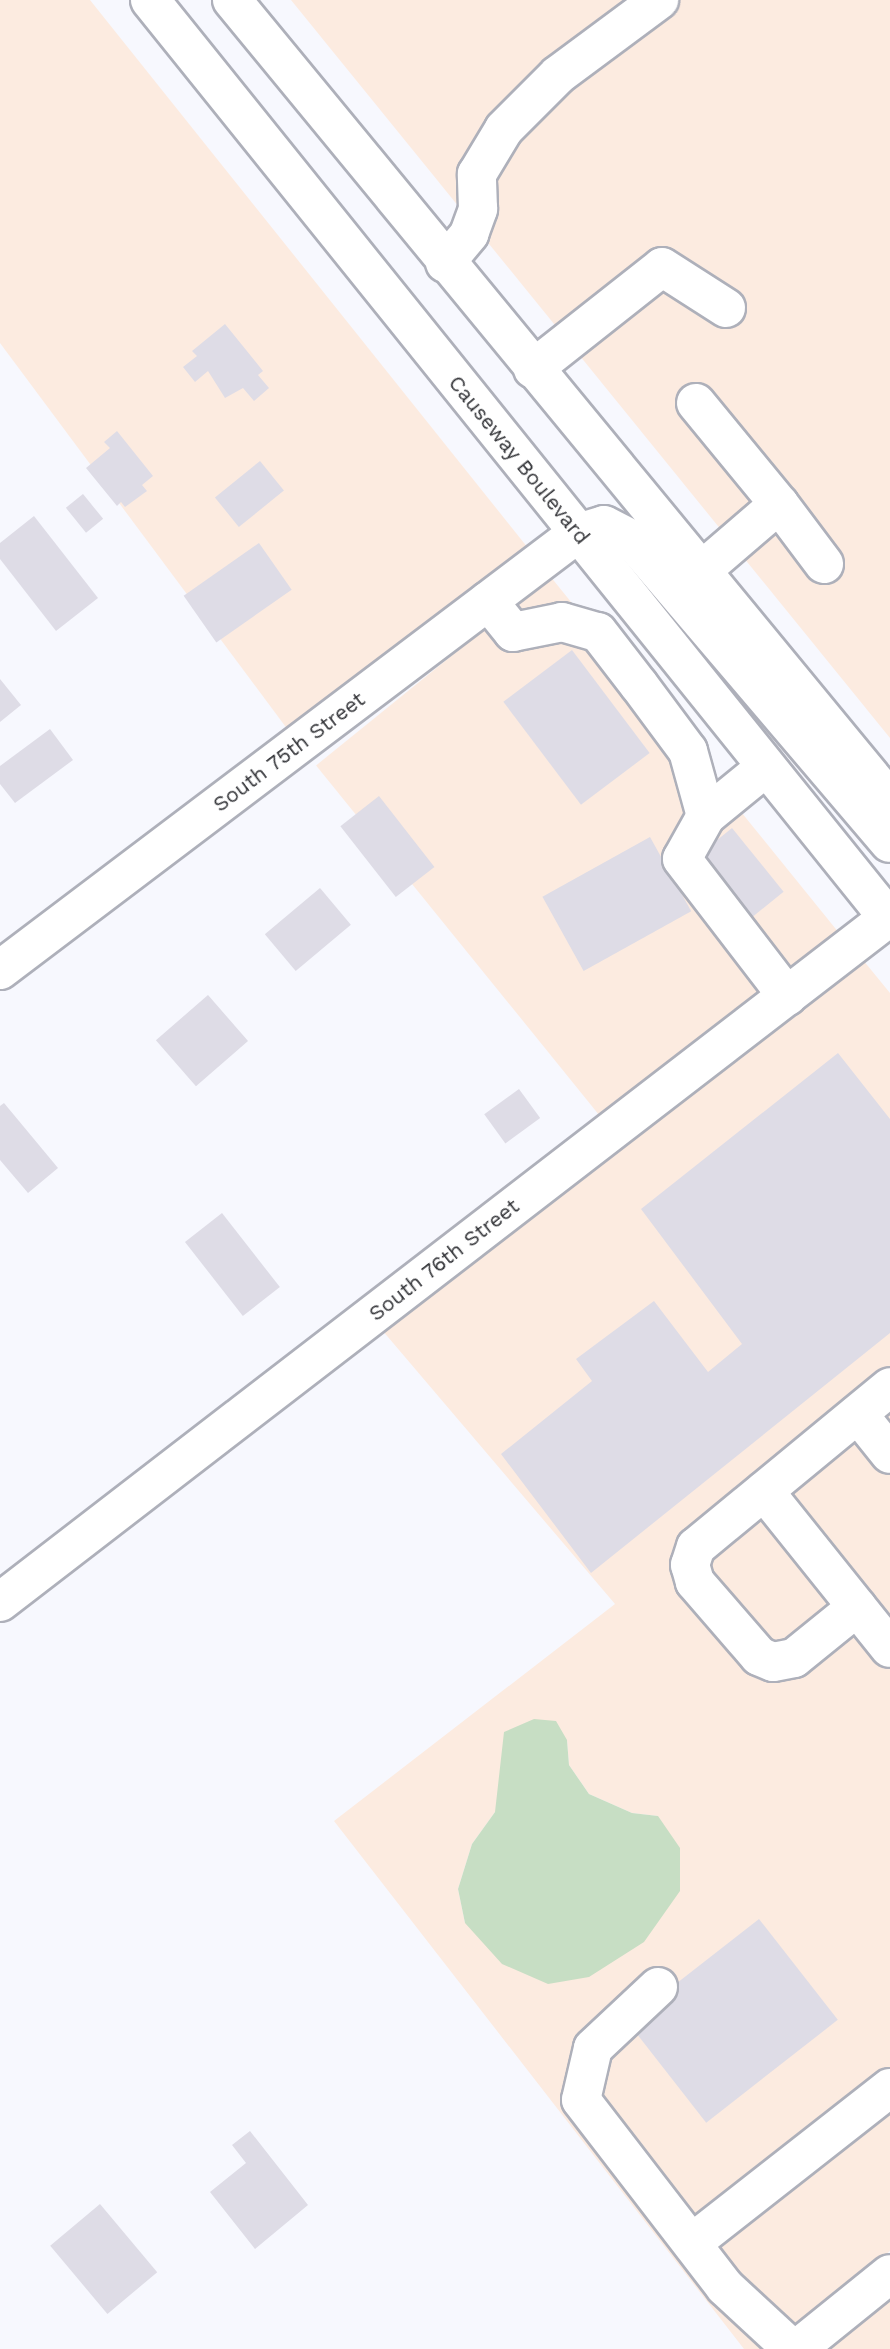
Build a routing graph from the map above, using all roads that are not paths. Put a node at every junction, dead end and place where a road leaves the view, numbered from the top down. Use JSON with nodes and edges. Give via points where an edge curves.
{"nodes":[{"id":1,"x":150,"y":0,"type":"edge"},
{"id":2,"x":232,"y":0,"type":"edge"},
{"id":3,"x":659,"y":0,"type":"edge"},
{"id":4,"x":445,"y":263,"type":"junction"},
{"id":5,"x":726,"y":308,"type":"dead end"},
{"id":6,"x":533,"y":369,"type":"junction"},
{"id":7,"x":696,"y":403,"type":"dead end"},
{"id":8,"x":779,"y":504,"type":"junction"},
{"id":9,"x":578,"y":533,"type":"junction"},
{"id":10,"x":824,"y":564,"type":"dead end"},
{"id":11,"x":701,"y":571,"type":"junction"},
{"id":12,"x":488,"y":601,"type":"junction"},
{"id":13,"x":675,"y":653,"type":"junction"},
{"id":14,"x":639,"y":685,"type":"junction"},
{"id":15,"x":766,"y":767,"type":"junction"},
{"id":16,"x":890,"y":800,"type":"edge"},
{"id":17,"x":706,"y":816,"type":"junction"},
{"id":18,"x":890,"y":843,"type":"edge"},
{"id":19,"x":889,"y":919,"type":"edge"},
{"id":20,"x":0,"y":970,"type":"edge"},
{"id":21,"x":787,"y":996,"type":"junction"},
{"id":22,"x":890,"y":1387,"type":"edge"},
{"id":23,"x":858,"y":1414,"type":"junction"},
{"id":24,"x":890,"y":1454,"type":"edge"},
{"id":25,"x":764,"y":1491,"type":"junction"},
{"id":26,"x":0,"y":1602,"type":"edge"},
{"id":27,"x":857,"y":1607,"type":"junction"},
{"id":28,"x":890,"y":1648,"type":"edge"},
{"id":29,"x":658,"y":1987,"type":"dead end"},
{"id":30,"x":890,"y":2088,"type":"edge"},
{"id":31,"x":692,"y":2242,"type":"junction"},
{"id":32,"x":890,"y":2274,"type":"edge"},
{"id":33,"x":795,"y":2349,"type":"edge"}],
"edges":[{"from":1,"to":9,"type":"main road","name":"Causeway Boulevard"},
{"from":2,"to":4,"type":"main road"},
{"from":3,"to":4,"type":"main road","via":[[558,75],[504,129],[477,174],[478,209],[469,234]]},
{"from":4,"to":6,"type":"main road"},
{"from":5,"to":6,"type":"main road","via":[[662,267]]},
{"from":6,"to":11,"type":"main road"},
{"from":7,"to":8,"type":"main road"},
{"from":8,"to":10,"type":"main road"},
{"from":8,"to":11,"type":"main road"},
{"from":9,"to":12,"type":"main road","name":"South 75th Street"},
{"from":9,"to":13,"type":"main road","name":"Causeway Boulevard"},
{"from":9,"to":18,"type":"main road","via":[[604,526],[631,539]]},
{"from":11,"to":16,"type":"main road"},
{"from":12,"to":14,"type":"main road","via":[[513,632],[562,622],[598,632]]},
{"from":12,"to":20,"type":"main road","name":"South 75th Street"},
{"from":13,"to":14,"type":"main road"},
{"from":13,"to":15,"type":"main road","name":"Causeway Boulevard"},
{"from":14,"to":17,"type":"main road","via":[[688,751]]},
{"from":15,"to":17,"type":"main road"},
{"from":15,"to":19,"type":"main road","name":"Causeway Boulevard"},
{"from":17,"to":21,"type":"main road","via":[[681,859]]},
{"from":19,"to":21,"type":"main road","name":"South 76th Street"},
{"from":21,"to":26,"type":"main road","name":"South 76th Street"},
{"from":22,"to":23,"type":"main road"},
{"from":23,"to":24,"type":"main road"},
{"from":23,"to":25,"type":"main road"},
{"from":25,"to":27,"type":"main road"},
{"from":25,"to":27,"type":"main road","via":[[696,1547],[690,1565],[695,1582],[759,1656],[773,1662],[794,1658]]},
{"from":27,"to":28,"type":"main road"},
{"from":29,"to":31,"type":"main road","via":[[593,2048],[581,2100]]},
{"from":30,"to":31,"type":"main road"},
{"from":31,"to":33,"type":"main road","via":[[725,2287]]},
{"from":32,"to":33,"type":"main road"}]}
